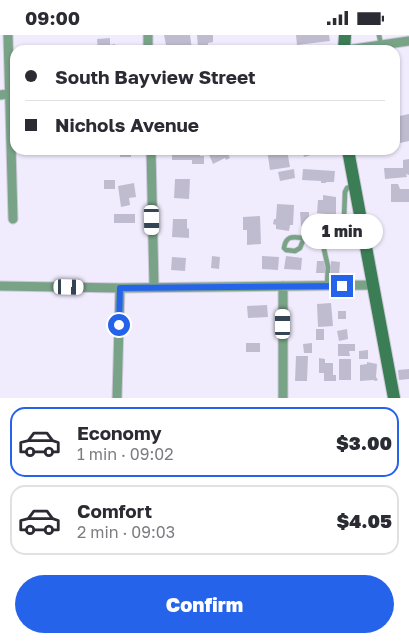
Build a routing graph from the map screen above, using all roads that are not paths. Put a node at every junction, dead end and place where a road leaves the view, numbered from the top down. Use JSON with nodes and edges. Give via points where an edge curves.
{"nodes":[{"id":1,"x":8,"y":35,"type":"edge"},
{"id":2,"x":409,"y":41,"type":"edge"},
{"id":3,"x":387,"y":45,"type":"edge"},
{"id":4,"x":10,"y":59,"type":"edge"},
{"id":5,"x":13,"y":155,"type":"edge"},
{"id":6,"x":151,"y":155,"type":"edge"},
{"id":7,"x":349,"y":155,"type":"edge"},
{"id":8,"x":355,"y":186,"type":"junction"},
{"id":9,"x":344,"y":218,"type":"junction"},
{"id":10,"x":14,"y":219,"type":"dead end"},
{"id":11,"x":361,"y":219,"type":"junction"},
{"id":12,"x":321,"y":236,"type":"junction"},
{"id":13,"x":304,"y":238,"type":"junction"},
{"id":14,"x":373,"y":285,"type":"junction"},
{"id":15,"x":0,"y":286,"type":"edge"},
{"id":16,"x":327,"y":286,"type":"junction"},
{"id":17,"x":154,"y":287,"type":"junction"},
{"id":18,"x":283,"y":287,"type":"junction"},
{"id":19,"x":120,"y":288,"type":"junction"},
{"id":20,"x":117,"y":398,"type":"edge"},
{"id":21,"x":283,"y":398,"type":"edge"},
{"id":22,"x":394,"y":398,"type":"edge"}],
"edges":[{"from":1,"to":4,"type":"street"},
{"from":2,"to":3,"type":"street"},
{"from":5,"to":10,"type":"street"},
{"from":6,"to":17,"type":"street"},
{"from":7,"to":8,"type":"main road"},
{"from":8,"to":9,"type":"lane","via":[[346,188]]},
{"from":8,"to":11,"type":"main road"},
{"from":9,"to":11,"type":"lane"},
{"from":9,"to":12,"type":"lane","via":[[336,235]]},
{"from":11,"to":14,"type":"main road"},
{"from":12,"to":13,"type":"lane"},
{"from":12,"to":16,"type":"lane","via":[[328,267]]},
{"from":13,"to":13,"type":"lane","via":[[291,236],[284,248],[295,251]]},
{"from":14,"to":16,"type":"street"},
{"from":14,"to":22,"type":"main road"},
{"from":15,"to":19,"type":"street"},
{"from":16,"to":18,"type":"street"},
{"from":17,"to":18,"type":"street"},
{"from":17,"to":19,"type":"street"},
{"from":18,"to":21,"type":"street"},
{"from":19,"to":20,"type":"street"}]}
